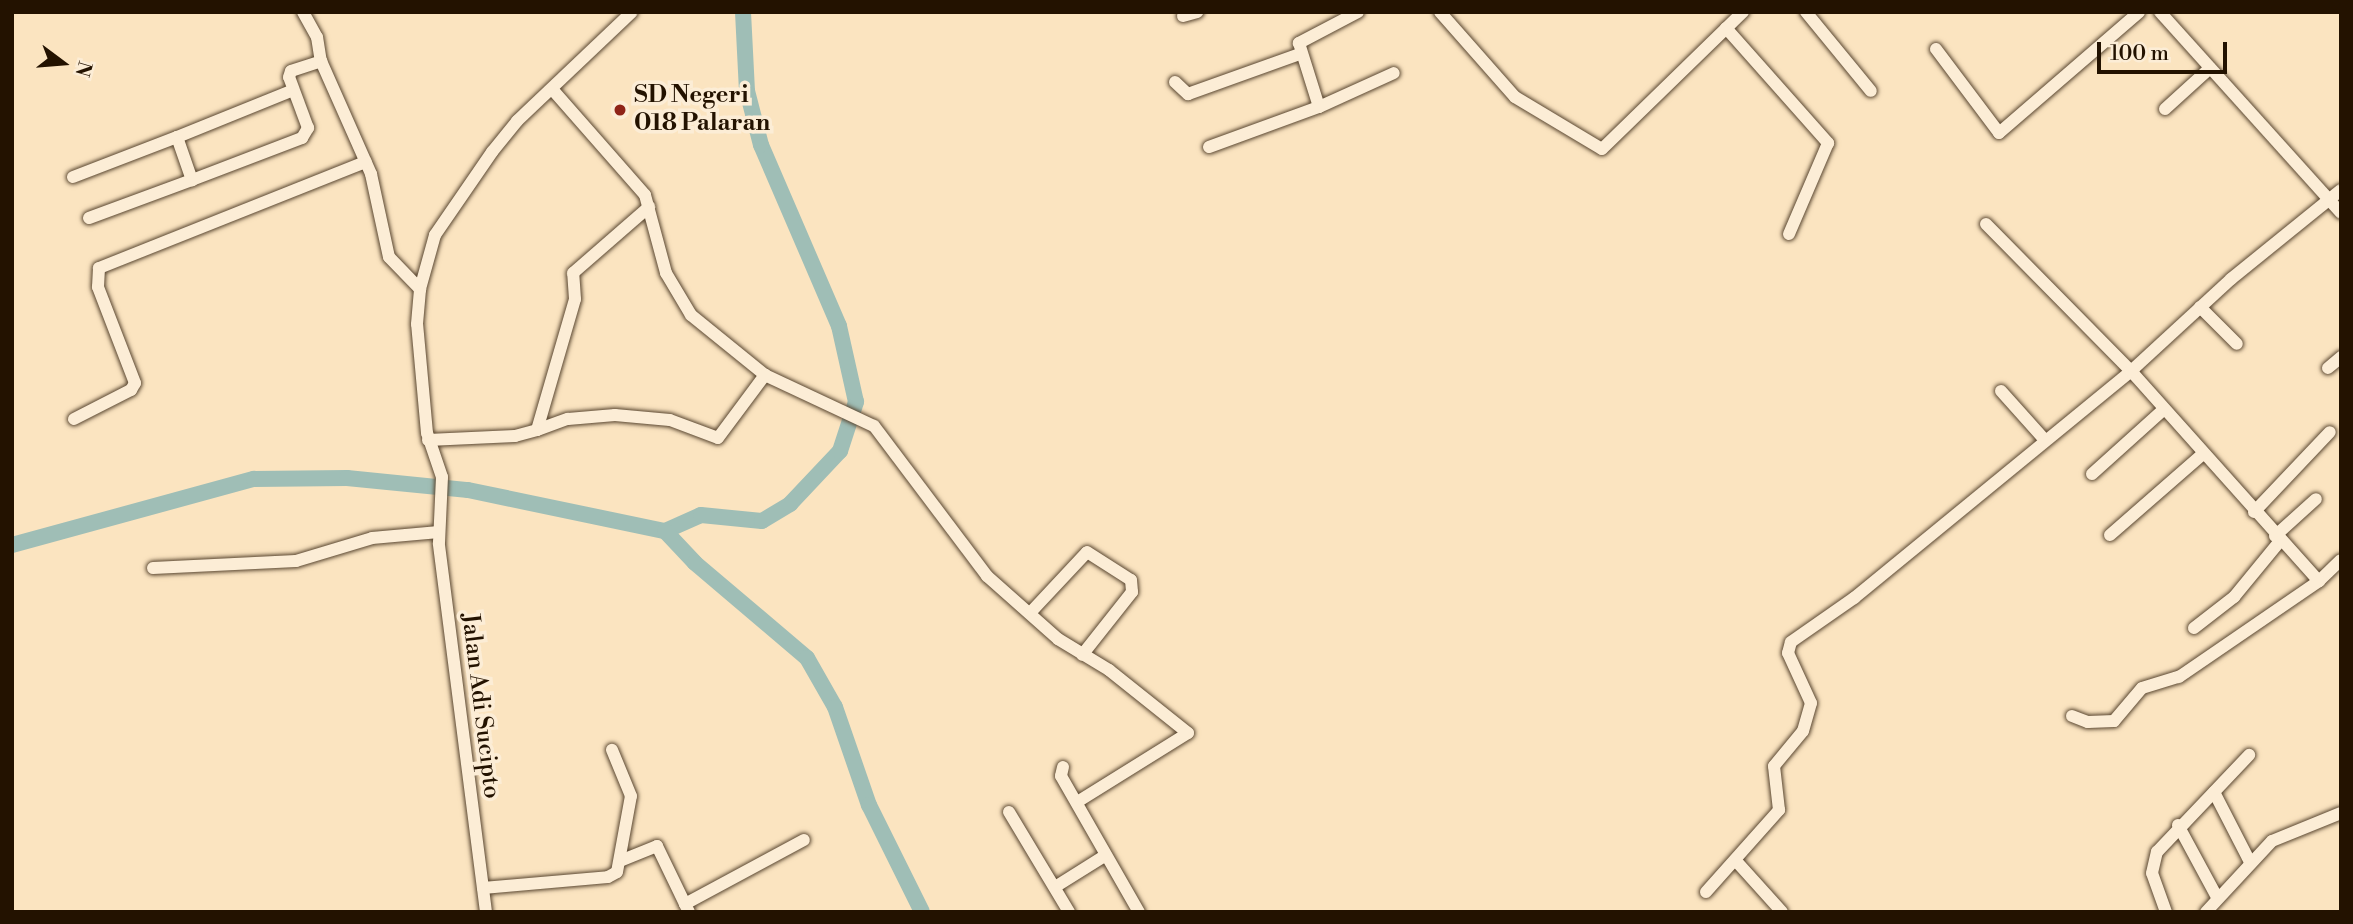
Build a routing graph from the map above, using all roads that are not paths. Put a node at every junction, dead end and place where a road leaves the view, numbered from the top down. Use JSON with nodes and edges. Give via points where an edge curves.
{"nodes":[{"id":1,"x":303,"y":12,"type":"edge"},
{"id":2,"x":632,"y":12,"type":"edge"},
{"id":3,"x":1197,"y":12,"type":"edge"},
{"id":4,"x":1358,"y":12,"type":"edge"},
{"id":5,"x":1440,"y":12,"type":"edge"},
{"id":6,"x":1744,"y":12,"type":"edge"},
{"id":7,"x":1806,"y":12,"type":"edge"},
{"id":8,"x":2139,"y":12,"type":"edge"},
{"id":9,"x":2160,"y":12,"type":"edge"},
{"id":10,"x":1182,"y":16,"type":"dead end"},
{"id":11,"x":1726,"y":29,"type":"junction"},
{"id":12,"x":1936,"y":49,"type":"dead end"},
{"id":13,"x":1300,"y":54,"type":"junction"},
{"id":14,"x":321,"y":61,"type":"junction"},
{"id":15,"x":2210,"y":68,"type":"junction"},
{"id":16,"x":1394,"y":74,"type":"dead end"},
{"id":17,"x":1175,"y":82,"type":"dead end"},
{"id":18,"x":552,"y":89,"type":"junction"},
{"id":19,"x":291,"y":91,"type":"junction"},
{"id":20,"x":1871,"y":91,"type":"dead end"},
{"id":21,"x":1320,"y":107,"type":"junction"},
{"id":22,"x":2165,"y":109,"type":"dead end"},
{"id":23,"x":177,"y":137,"type":"junction"},
{"id":24,"x":1209,"y":147,"type":"dead end"},
{"id":25,"x":366,"y":162,"type":"junction"},
{"id":26,"x":73,"y":177,"type":"dead end"},
{"id":27,"x":192,"y":180,"type":"junction"},
{"id":28,"x":2341,"y":190,"type":"edge"},
{"id":29,"x":2329,"y":199,"type":"junction"},
{"id":30,"x":649,"y":207,"type":"junction"},
{"id":31,"x":2341,"y":213,"type":"edge"},
{"id":32,"x":89,"y":218,"type":"dead end"},
{"id":33,"x":1986,"y":224,"type":"dead end"},
{"id":34,"x":1789,"y":234,"type":"dead end"},
{"id":35,"x":420,"y":289,"type":"junction"},
{"id":36,"x":2200,"y":307,"type":"junction"},
{"id":37,"x":2236,"y":345,"type":"dead end"},
{"id":38,"x":2341,"y":358,"type":"edge"},
{"id":39,"x":2329,"y":369,"type":"dead end"},
{"id":40,"x":2131,"y":371,"type":"junction"},
{"id":41,"x":765,"y":375,"type":"junction"},
{"id":42,"x":2001,"y":391,"type":"dead end"},
{"id":43,"x":2163,"y":410,"type":"junction"},
{"id":44,"x":74,"y":419,"type":"dead end"},
{"id":45,"x":537,"y":430,"type":"junction"},
{"id":46,"x":2330,"y":432,"type":"dead end"},
{"id":47,"x":2044,"y":439,"type":"junction"},
{"id":48,"x":428,"y":440,"type":"junction"},
{"id":49,"x":2203,"y":454,"type":"junction"},
{"id":50,"x":2092,"y":474,"type":"dead end"},
{"id":51,"x":2316,"y":499,"type":"dead end"},
{"id":52,"x":2254,"y":512,"type":"junction"},
{"id":53,"x":439,"y":532,"type":"junction"},
{"id":54,"x":2110,"y":535,"type":"dead end"},
{"id":55,"x":2278,"y":538,"type":"junction"},
{"id":56,"x":2341,"y":560,"type":"edge"},
{"id":57,"x":153,"y":568,"type":"dead end"},
{"id":58,"x":2319,"y":581,"type":"junction"},
{"id":59,"x":1030,"y":613,"type":"junction"},
{"id":60,"x":2194,"y":628,"type":"dead end"},
{"id":61,"x":1082,"y":655,"type":"junction"},
{"id":62,"x":2072,"y":716,"type":"dead end"},
{"id":63,"x":612,"y":750,"type":"dead end"},
{"id":64,"x":2249,"y":755,"type":"dead end"},
{"id":65,"x":1063,"y":767,"type":"dead end"},
{"id":66,"x":2214,"y":792,"type":"junction"},
{"id":67,"x":1077,"y":802,"type":"junction"},
{"id":68,"x":1009,"y":812,"type":"dead end"},
{"id":69,"x":2341,"y":813,"type":"edge"},
{"id":70,"x":2178,"y":825,"type":"junction"},
{"id":71,"x":803,"y":840,"type":"dead end"},
{"id":72,"x":1106,"y":855,"type":"junction"},
{"id":73,"x":620,"y":860,"type":"junction"},
{"id":74,"x":1737,"y":862,"type":"junction"},
{"id":75,"x":2250,"y":862,"type":"junction"},
{"id":76,"x":1055,"y":887,"type":"junction"},
{"id":77,"x":483,"y":888,"type":"junction"},
{"id":78,"x":1706,"y":892,"type":"dead end"},
{"id":79,"x":2217,"y":897,"type":"junction"},
{"id":80,"x":687,"y":908,"type":"edge"},
{"id":81,"x":486,"y":912,"type":"edge"},
{"id":82,"x":1069,"y":912,"type":"edge"},
{"id":83,"x":1139,"y":912,"type":"edge"},
{"id":84,"x":1782,"y":912,"type":"edge"},
{"id":85,"x":2166,"y":912,"type":"edge"},
{"id":86,"x":2206,"y":912,"type":"edge"}],
"edges":[{"from":1,"to":14,"type":"street","via":[[317,37]]},
{"from":2,"to":18,"type":"street","name":"Jalan Adi Sucipto"},
{"from":3,"to":10,"type":"street"},
{"from":4,"to":13,"type":"street","via":[[1301,41]]},
{"from":5,"to":11,"type":"street","via":[[1515,97],[1601,149]]},
{"from":6,"to":11,"type":"street"},
{"from":7,"to":20,"type":"street"},
{"from":8,"to":12,"type":"street","via":[[1999,133]]},
{"from":9,"to":15,"type":"street"},
{"from":11,"to":34,"type":"street","via":[[1828,143]]},
{"from":13,"to":17,"type":"street","via":[[1188,94]]},
{"from":13,"to":21,"type":"street"},
{"from":14,"to":19,"type":"street","via":[[291,71]]},
{"from":14,"to":25,"type":"street"},
{"from":15,"to":22,"type":"street"},
{"from":15,"to":29,"type":"street"},
{"from":16,"to":21,"type":"street"},
{"from":18,"to":30,"type":"street","via":[[636,183]]},
{"from":18,"to":35,"type":"street","name":"Jalan Adi Sucipto","via":[[505,134],[441,223]]},
{"from":19,"to":23,"type":"street"},
{"from":19,"to":27,"type":"street","via":[[308,128],[302,138]]},
{"from":21,"to":24,"type":"street"},
{"from":23,"to":26,"type":"street"},
{"from":23,"to":27,"type":"street"},
{"from":25,"to":35,"type":"street","via":[[389,257]]},
{"from":25,"to":44,"type":"street","via":[[99,268],[97,287],[135,383],[131,390]]},
{"from":27,"to":32,"type":"street"},
{"from":28,"to":29,"type":"street"},
{"from":29,"to":31,"type":"street"},
{"from":29,"to":36,"type":"street"},
{"from":30,"to":41,"type":"street","via":[[666,273],[678,297],[691,315]]},
{"from":30,"to":45,"type":"street","via":[[573,273],[575,299]]},
{"from":33,"to":40,"type":"street"},
{"from":35,"to":48,"type":"street","name":"Jalan Adi Sucipto","via":[[417,324]]},
{"from":36,"to":37,"type":"street"},
{"from":36,"to":40,"type":"street"},
{"from":38,"to":39,"type":"street"},
{"from":40,"to":43,"type":"street"},
{"from":40,"to":47,"type":"street"},
{"from":41,"to":45,"type":"street","via":[[718,438],[670,421],[615,415],[568,419]]},
{"from":41,"to":59,"type":"street","via":[[865,420],[881,434],[987,576]]},
{"from":42,"to":47,"type":"street"},
{"from":43,"to":49,"type":"street"},
{"from":43,"to":50,"type":"street"},
{"from":45,"to":48,"type":"street","via":[[497,438]]},
{"from":46,"to":52,"type":"street"},
{"from":47,"to":74,"type":"street","via":[[1854,598],[1791,642],[1788,653],[1810,695],[1810,712],[1803,732],[1774,766],[1779,810]]},
{"from":48,"to":53,"type":"street","name":"Jalan Adi Sucipto","via":[[442,477],[444,506]]},
{"from":49,"to":52,"type":"street"},
{"from":49,"to":54,"type":"street"},
{"from":51,"to":55,"type":"street"},
{"from":52,"to":55,"type":"street"},
{"from":53,"to":57,"type":"street","via":[[372,538],[296,561]]},
{"from":53,"to":77,"type":"street","name":"Jalan Adi Sucipto"},
{"from":55,"to":58,"type":"street"},
{"from":55,"to":60,"type":"street","via":[[2234,597]]},
{"from":56,"to":58,"type":"street"},
{"from":58,"to":62,"type":"street","via":[[2179,677],[2142,688],[2114,721],[2088,722]]},
{"from":59,"to":61,"type":"street"},
{"from":59,"to":61,"type":"street","via":[[1087,552],[1131,580],[1132,592]]},
{"from":61,"to":67,"type":"street","via":[[1128,683],[1188,733]]},
{"from":63,"to":73,"type":"street","via":[[631,796]]},
{"from":64,"to":66,"type":"street"},
{"from":65,"to":67,"type":"street","via":[[1061,776]]},
{"from":66,"to":70,"type":"street"},
{"from":66,"to":75,"type":"street"},
{"from":67,"to":72,"type":"street"},
{"from":68,"to":76,"type":"street"},
{"from":69,"to":75,"type":"street","via":[[2290,831]]},
{"from":70,"to":79,"type":"street"},
{"from":70,"to":85,"type":"street","via":[[2153,860],[2152,873]]},
{"from":71,"to":80,"type":"street"},
{"from":72,"to":76,"type":"street"},
{"from":72,"to":83,"type":"street"},
{"from":73,"to":77,"type":"street","via":[[617,872],[608,877]]},
{"from":73,"to":80,"type":"street","via":[[657,846]]},
{"from":74,"to":78,"type":"street"},
{"from":74,"to":84,"type":"street"},
{"from":75,"to":79,"type":"street"},
{"from":76,"to":82,"type":"street"},
{"from":77,"to":81,"type":"street","name":"Jalan Adi Sucipto"},
{"from":79,"to":86,"type":"street"}]}
